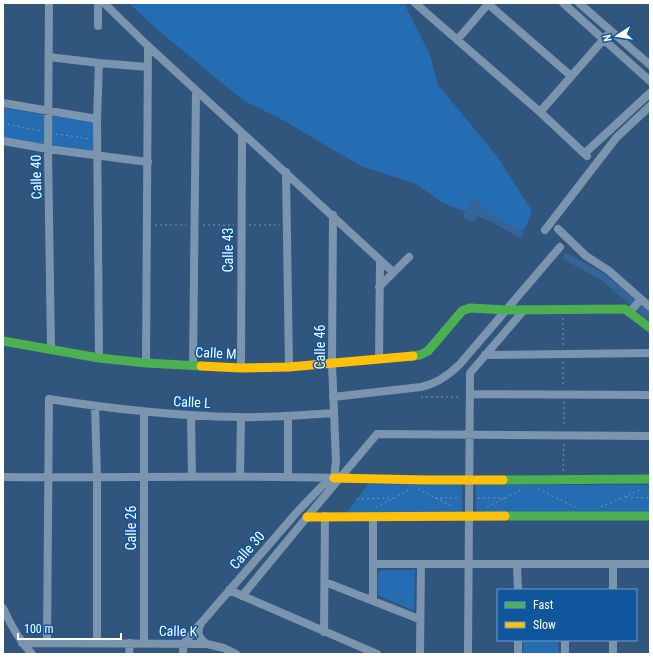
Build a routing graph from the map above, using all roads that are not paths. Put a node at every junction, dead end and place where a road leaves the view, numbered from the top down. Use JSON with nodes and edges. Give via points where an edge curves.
{"nodes":[{"id":1,"x":49,"y":3,"type":"edge"},
{"id":2,"x":98,"y":3,"type":"edge"},
{"id":3,"x":104,"y":3,"type":"edge"},
{"id":4,"x":415,"y":3,"type":"edge"},
{"id":5,"x":488,"y":3,"type":"edge"},
{"id":6,"x":563,"y":3,"type":"edge"},
{"id":7,"x":579,"y":3,"type":"edge"},
{"id":8,"x":98,"y":26,"type":"dead end"},
{"id":9,"x":611,"y":31,"type":"junction"},
{"id":10,"x":604,"y":39,"type":"junction"},
{"id":11,"x":457,"y":40,"type":"junction"},
{"id":12,"x":148,"y":46,"type":"junction"},
{"id":13,"x":49,"y":57,"type":"junction"},
{"id":14,"x":99,"y":63,"type":"junction"},
{"id":15,"x":650,"y":65,"type":"edge"},
{"id":16,"x":148,"y":67,"type":"junction"},
{"id":17,"x":571,"y":76,"type":"junction"},
{"id":18,"x":650,"y":81,"type":"edge"},
{"id":19,"x":196,"y":91,"type":"junction"},
{"id":20,"x":650,"y":93,"type":"edge"},
{"id":21,"x":3,"y":103,"type":"edge"},
{"id":22,"x":650,"y":106,"type":"edge"},
{"id":23,"x":49,"y":112,"type":"junction"},
{"id":24,"x":540,"y":112,"type":"junction"},
{"id":25,"x":97,"y":119,"type":"junction"},
{"id":26,"x":242,"y":133,"type":"junction"},
{"id":27,"x":3,"y":141,"type":"edge"},
{"id":28,"x":48,"y":149,"type":"junction"},
{"id":29,"x":97,"y":156,"type":"junction"},
{"id":30,"x":148,"y":162,"type":"junction"},
{"id":31,"x":286,"y":172,"type":"junction"},
{"id":32,"x":333,"y":216,"type":"junction"},
{"id":33,"x":558,"y":229,"type":"dead end"},
{"id":34,"x":545,"y":230,"type":"dead end"},
{"id":35,"x":560,"y":247,"type":"dead end"},
{"id":36,"x":409,"y":257,"type":"dead end"},
{"id":37,"x":380,"y":261,"type":"junction"},
{"id":38,"x":393,"y":272,"type":"junction"},
{"id":39,"x":379,"y":287,"type":"junction"},
{"id":40,"x":635,"y":306,"type":"junction"},
{"id":41,"x":650,"y":307,"type":"edge"},
{"id":42,"x":507,"y":310,"type":"junction"},
{"id":43,"x":524,"y":310,"type":"junction"},
{"id":44,"x":650,"y":328,"type":"edge"},
{"id":45,"x":3,"y":341,"type":"edge"},
{"id":46,"x":497,"y":341,"type":"junction"},
{"id":47,"x":51,"y":350,"type":"junction"},
{"id":48,"x":650,"y":353,"type":"edge"},
{"id":49,"x":506,"y":354,"type":"junction"},
{"id":50,"x":486,"y":355,"type":"junction"},
{"id":51,"x":99,"y":358,"type":"junction"},
{"id":52,"x":378,"y":359,"type":"junction"},
{"id":53,"x":146,"y":363,"type":"junction"},
{"id":54,"x":332,"y":364,"type":"junction"},
{"id":55,"x":460,"y":364,"type":"junction"},
{"id":56,"x":193,"y":366,"type":"junction"},
{"id":57,"x":289,"y":367,"type":"junction"},
{"id":58,"x":241,"y":368,"type":"junction"},
{"id":59,"x":470,"y":373,"type":"junction"},
{"id":60,"x":650,"y":395,"type":"edge"},
{"id":61,"x":470,"y":396,"type":"junction"},
{"id":62,"x":333,"y":397,"type":"junction"},
{"id":63,"x":95,"y":406,"type":"junction"},
{"id":64,"x":144,"y":412,"type":"junction"},
{"id":65,"x":334,"y":413,"type":"junction"},
{"id":66,"x":191,"y":416,"type":"junction"},
{"id":67,"x":288,"y":416,"type":"junction"},
{"id":68,"x":241,"y":417,"type":"junction"},
{"id":69,"x":469,"y":435,"type":"junction"},
{"id":70,"x":650,"y":436,"type":"edge"},
{"id":71,"x":240,"y":476,"type":"junction"},
{"id":72,"x":3,"y":477,"type":"edge"},
{"id":73,"x":49,"y":477,"type":"junction"},
{"id":74,"x":192,"y":477,"type":"junction"},
{"id":75,"x":288,"y":477,"type":"junction"},
{"id":76,"x":97,"y":478,"type":"junction"},
{"id":77,"x":144,"y":478,"type":"junction"},
{"id":78,"x":337,"y":478,"type":"junction"},
{"id":79,"x":469,"y":479,"type":"junction"},
{"id":80,"x":650,"y":480,"type":"edge"},
{"id":81,"x":298,"y":511,"type":"junction"},
{"id":82,"x":374,"y":512,"type":"junction"},
{"id":83,"x":326,"y":516,"type":"junction"},
{"id":84,"x":469,"y":516,"type":"junction"},
{"id":85,"x":650,"y":516,"type":"edge"},
{"id":86,"x":307,"y":517,"type":"junction"},
{"id":87,"x":373,"y":564,"type":"junction"},
{"id":88,"x":420,"y":564,"type":"junction"},
{"id":89,"x":469,"y":564,"type":"junction"},
{"id":90,"x":518,"y":564,"type":"junction"},
{"id":91,"x":613,"y":564,"type":"junction"},
{"id":92,"x":650,"y":564,"type":"edge"},
{"id":93,"x":325,"y":582,"type":"junction"},
{"id":94,"x":518,"y":589,"type":"edge"},
{"id":95,"x":612,"y":589,"type":"edge"},
{"id":96,"x":229,"y":590,"type":"junction"},
{"id":97,"x":242,"y":596,"type":"junction"},
{"id":98,"x":373,"y":600,"type":"junction"},
{"id":99,"x":3,"y":608,"type":"edge"},
{"id":100,"x":419,"y":619,"type":"junction"},
{"id":101,"x":202,"y":622,"type":"junction"},
{"id":102,"x":324,"y":632,"type":"junction"},
{"id":103,"x":518,"y":641,"type":"edge"},
{"id":104,"x":565,"y":641,"type":"edge"},
{"id":105,"x":612,"y":641,"type":"edge"},
{"id":106,"x":22,"y":643,"type":"junction"},
{"id":107,"x":48,"y":643,"type":"junction"},
{"id":108,"x":97,"y":643,"type":"junction"},
{"id":109,"x":130,"y":643,"type":"junction"},
{"id":110,"x":144,"y":643,"type":"junction"},
{"id":111,"x":183,"y":644,"type":"junction"},
{"id":112,"x":208,"y":644,"type":"junction"},
{"id":113,"x":32,"y":654,"type":"edge"},
{"id":114,"x":129,"y":654,"type":"edge"},
{"id":115,"x":183,"y":654,"type":"edge"},
{"id":116,"x":236,"y":654,"type":"edge"},
{"id":117,"x":377,"y":654,"type":"edge"},
{"id":118,"x":420,"y":654,"type":"edge"},
{"id":119,"x":468,"y":654,"type":"edge"},
{"id":120,"x":518,"y":654,"type":"edge"},
{"id":121,"x":565,"y":654,"type":"edge"},
{"id":122,"x":613,"y":654,"type":"edge"}],
"edges":[{"from":1,"to":13,"type":"street","name":"Calle 40"},
{"from":2,"to":8,"type":"street"},
{"from":3,"to":12,"type":"street"},
{"from":4,"to":11,"type":"street"},
{"from":5,"to":11,"type":"street"},
{"from":5,"to":17,"type":"street"},
{"from":6,"to":10,"type":"street"},
{"from":7,"to":9,"type":"street"},
{"from":9,"to":10,"type":"street"},
{"from":9,"to":15,"type":"street"},
{"from":10,"to":17,"type":"street"},
{"from":10,"to":18,"type":"street"},
{"from":11,"to":24,"type":"street"},
{"from":12,"to":16,"type":"street"},
{"from":12,"to":19,"type":"street"},
{"from":13,"to":14,"type":"street"},
{"from":13,"to":23,"type":"street","name":"Calle 40"},
{"from":14,"to":16,"type":"street"},
{"from":14,"to":25,"type":"street"},
{"from":16,"to":30,"type":"street"},
{"from":17,"to":24,"type":"street"},
{"from":19,"to":26,"type":"street"},
{"from":19,"to":56,"type":"street"},
{"from":20,"to":24,"type":"street","via":[[586,154]]},
{"from":21,"to":23,"type":"street"},
{"from":22,"to":34,"type":"street","via":[[616,138]]},
{"from":23,"to":25,"type":"street"},
{"from":23,"to":28,"type":"street","name":"Calle 40"},
{"from":25,"to":29,"type":"street"},
{"from":26,"to":31,"type":"street"},
{"from":26,"to":58,"type":"street","name":"Calle 43"},
{"from":27,"to":28,"type":"street"},
{"from":28,"to":29,"type":"street"},
{"from":28,"to":47,"type":"street","name":"Calle 40"},
{"from":29,"to":30,"type":"street"},
{"from":29,"to":51,"type":"street"},
{"from":30,"to":53,"type":"street"},
{"from":31,"to":32,"type":"street"},
{"from":31,"to":57,"type":"street"},
{"from":32,"to":37,"type":"street"},
{"from":32,"to":54,"type":"street","name":"Calle 46"},
{"from":33,"to":40,"type":"street","via":[[586,256],[608,270]]},
{"from":35,"to":42,"type":"street"},
{"from":36,"to":38,"type":"street"},
{"from":37,"to":38,"type":"street"},
{"from":37,"to":39,"type":"street"},
{"from":38,"to":39,"type":"street"},
{"from":39,"to":52,"type":"street"},
{"from":40,"to":41,"type":"street"},
{"from":40,"to":43,"type":"street","via":[[625,309]]},
{"from":40,"to":44,"type":"street"},
{"from":42,"to":43,"type":"street"},
{"from":42,"to":52,"type":"street","name":"Calle M","via":[[466,309],[428,351],[417,356]]},
{"from":42,"to":55,"type":"street"},
{"from":43,"to":46,"type":"street"},
{"from":45,"to":47,"type":"street","name":"Calle M"},
{"from":46,"to":49,"type":"street","via":[[500,349]]},
{"from":46,"to":50,"type":"street"},
{"from":47,"to":51,"type":"street","name":"Calle M"},
{"from":48,"to":49,"type":"street"},
{"from":49,"to":50,"type":"street"},
{"from":50,"to":59,"type":"street"},
{"from":51,"to":53,"type":"street","name":"Calle M"},
{"from":52,"to":54,"type":"street","name":"Calle M"},
{"from":53,"to":56,"type":"street","name":"Calle M"},
{"from":54,"to":57,"type":"street","name":"Calle M"},
{"from":54,"to":62,"type":"street","name":"Calle 46"},
{"from":55,"to":59,"type":"street"},
{"from":55,"to":62,"type":"street","via":[[430,385]]},
{"from":56,"to":58,"type":"street","name":"Calle M"},
{"from":57,"to":58,"type":"street","name":"Calle M"},
{"from":59,"to":61,"type":"street"},
{"from":60,"to":61,"type":"street"},
{"from":61,"to":69,"type":"street"},
{"from":62,"to":65,"type":"street","name":"Calle 46"},
{"from":63,"to":64,"type":"street","name":"Calle L"},
{"from":63,"to":73,"type":"street","name":"Calle L","via":[[49,399]]},
{"from":63,"to":76,"type":"street"},
{"from":64,"to":66,"type":"street","name":"Calle L"},
{"from":64,"to":77,"type":"street","name":"Calle 26"},
{"from":65,"to":67,"type":"street","name":"Calle L"},
{"from":65,"to":78,"type":"street","name":"Calle 46"},
{"from":66,"to":68,"type":"street","name":"Calle L"},
{"from":66,"to":74,"type":"street"},
{"from":67,"to":68,"type":"street","name":"Calle L"},
{"from":67,"to":75,"type":"street"},
{"from":68,"to":71,"type":"street"},
{"from":69,"to":70,"type":"street"},
{"from":69,"to":78,"type":"street","via":[[377,434]]},
{"from":69,"to":79,"type":"street"},
{"from":71,"to":74,"type":"street"},
{"from":71,"to":75,"type":"street"},
{"from":72,"to":73,"type":"street"},
{"from":73,"to":76,"type":"street"},
{"from":73,"to":107,"type":"street"},
{"from":74,"to":77,"type":"street"},
{"from":75,"to":78,"type":"street"},
{"from":76,"to":77,"type":"street"},
{"from":76,"to":108,"type":"street"},
{"from":77,"to":110,"type":"street","name":"Calle 26"},
{"from":78,"to":79,"type":"street"},
{"from":78,"to":81,"type":"street","name":"Calle 30","via":[[322,486]]},
{"from":78,"to":86,"type":"street"},
{"from":79,"to":80,"type":"street"},
{"from":79,"to":84,"type":"street"},
{"from":81,"to":86,"type":"street"},
{"from":81,"to":96,"type":"street","name":"Calle 30"},
{"from":82,"to":83,"type":"street"},
{"from":82,"to":84,"type":"street"},
{"from":82,"to":87,"type":"street"},
{"from":83,"to":86,"type":"street"},
{"from":83,"to":93,"type":"street"},
{"from":84,"to":85,"type":"street"},
{"from":84,"to":89,"type":"street"},
{"from":86,"to":97,"type":"street"},
{"from":87,"to":88,"type":"street"},
{"from":87,"to":98,"type":"street"},
{"from":88,"to":89,"type":"street"},
{"from":88,"to":100,"type":"street"},
{"from":89,"to":90,"type":"street"},
{"from":89,"to":119,"type":"street"},
{"from":90,"to":91,"type":"street"},
{"from":90,"to":94,"type":"street"},
{"from":91,"to":92,"type":"street"},
{"from":91,"to":95,"type":"street"},
{"from":93,"to":98,"type":"street"},
{"from":93,"to":102,"type":"street"},
{"from":96,"to":97,"type":"street"},
{"from":96,"to":101,"type":"street","name":"Calle 30"},
{"from":97,"to":102,"type":"street"},
{"from":98,"to":100,"type":"street"},
{"from":99,"to":106,"type":"street","via":[[12,630]]},
{"from":100,"to":118,"type":"street"},
{"from":101,"to":111,"type":"street","name":"Calle 30"},
{"from":101,"to":112,"type":"street","via":[[199,634],[203,642]]},
{"from":102,"to":117,"type":"street"},
{"from":103,"to":120,"type":"street"},
{"from":104,"to":121,"type":"street"},
{"from":105,"to":122,"type":"street"},
{"from":106,"to":107,"type":"street","name":"Calle K"},
{"from":106,"to":113,"type":"street"},
{"from":107,"to":108,"type":"street","name":"Calle K"},
{"from":108,"to":109,"type":"street","name":"Calle K"},
{"from":109,"to":110,"type":"street","name":"Calle K"},
{"from":109,"to":114,"type":"street"},
{"from":110,"to":111,"type":"street","name":"Calle K"},
{"from":111,"to":112,"type":"street","name":"Calle K"},
{"from":111,"to":115,"type":"street"},
{"from":112,"to":116,"type":"street","name":"Calle K"}]}
